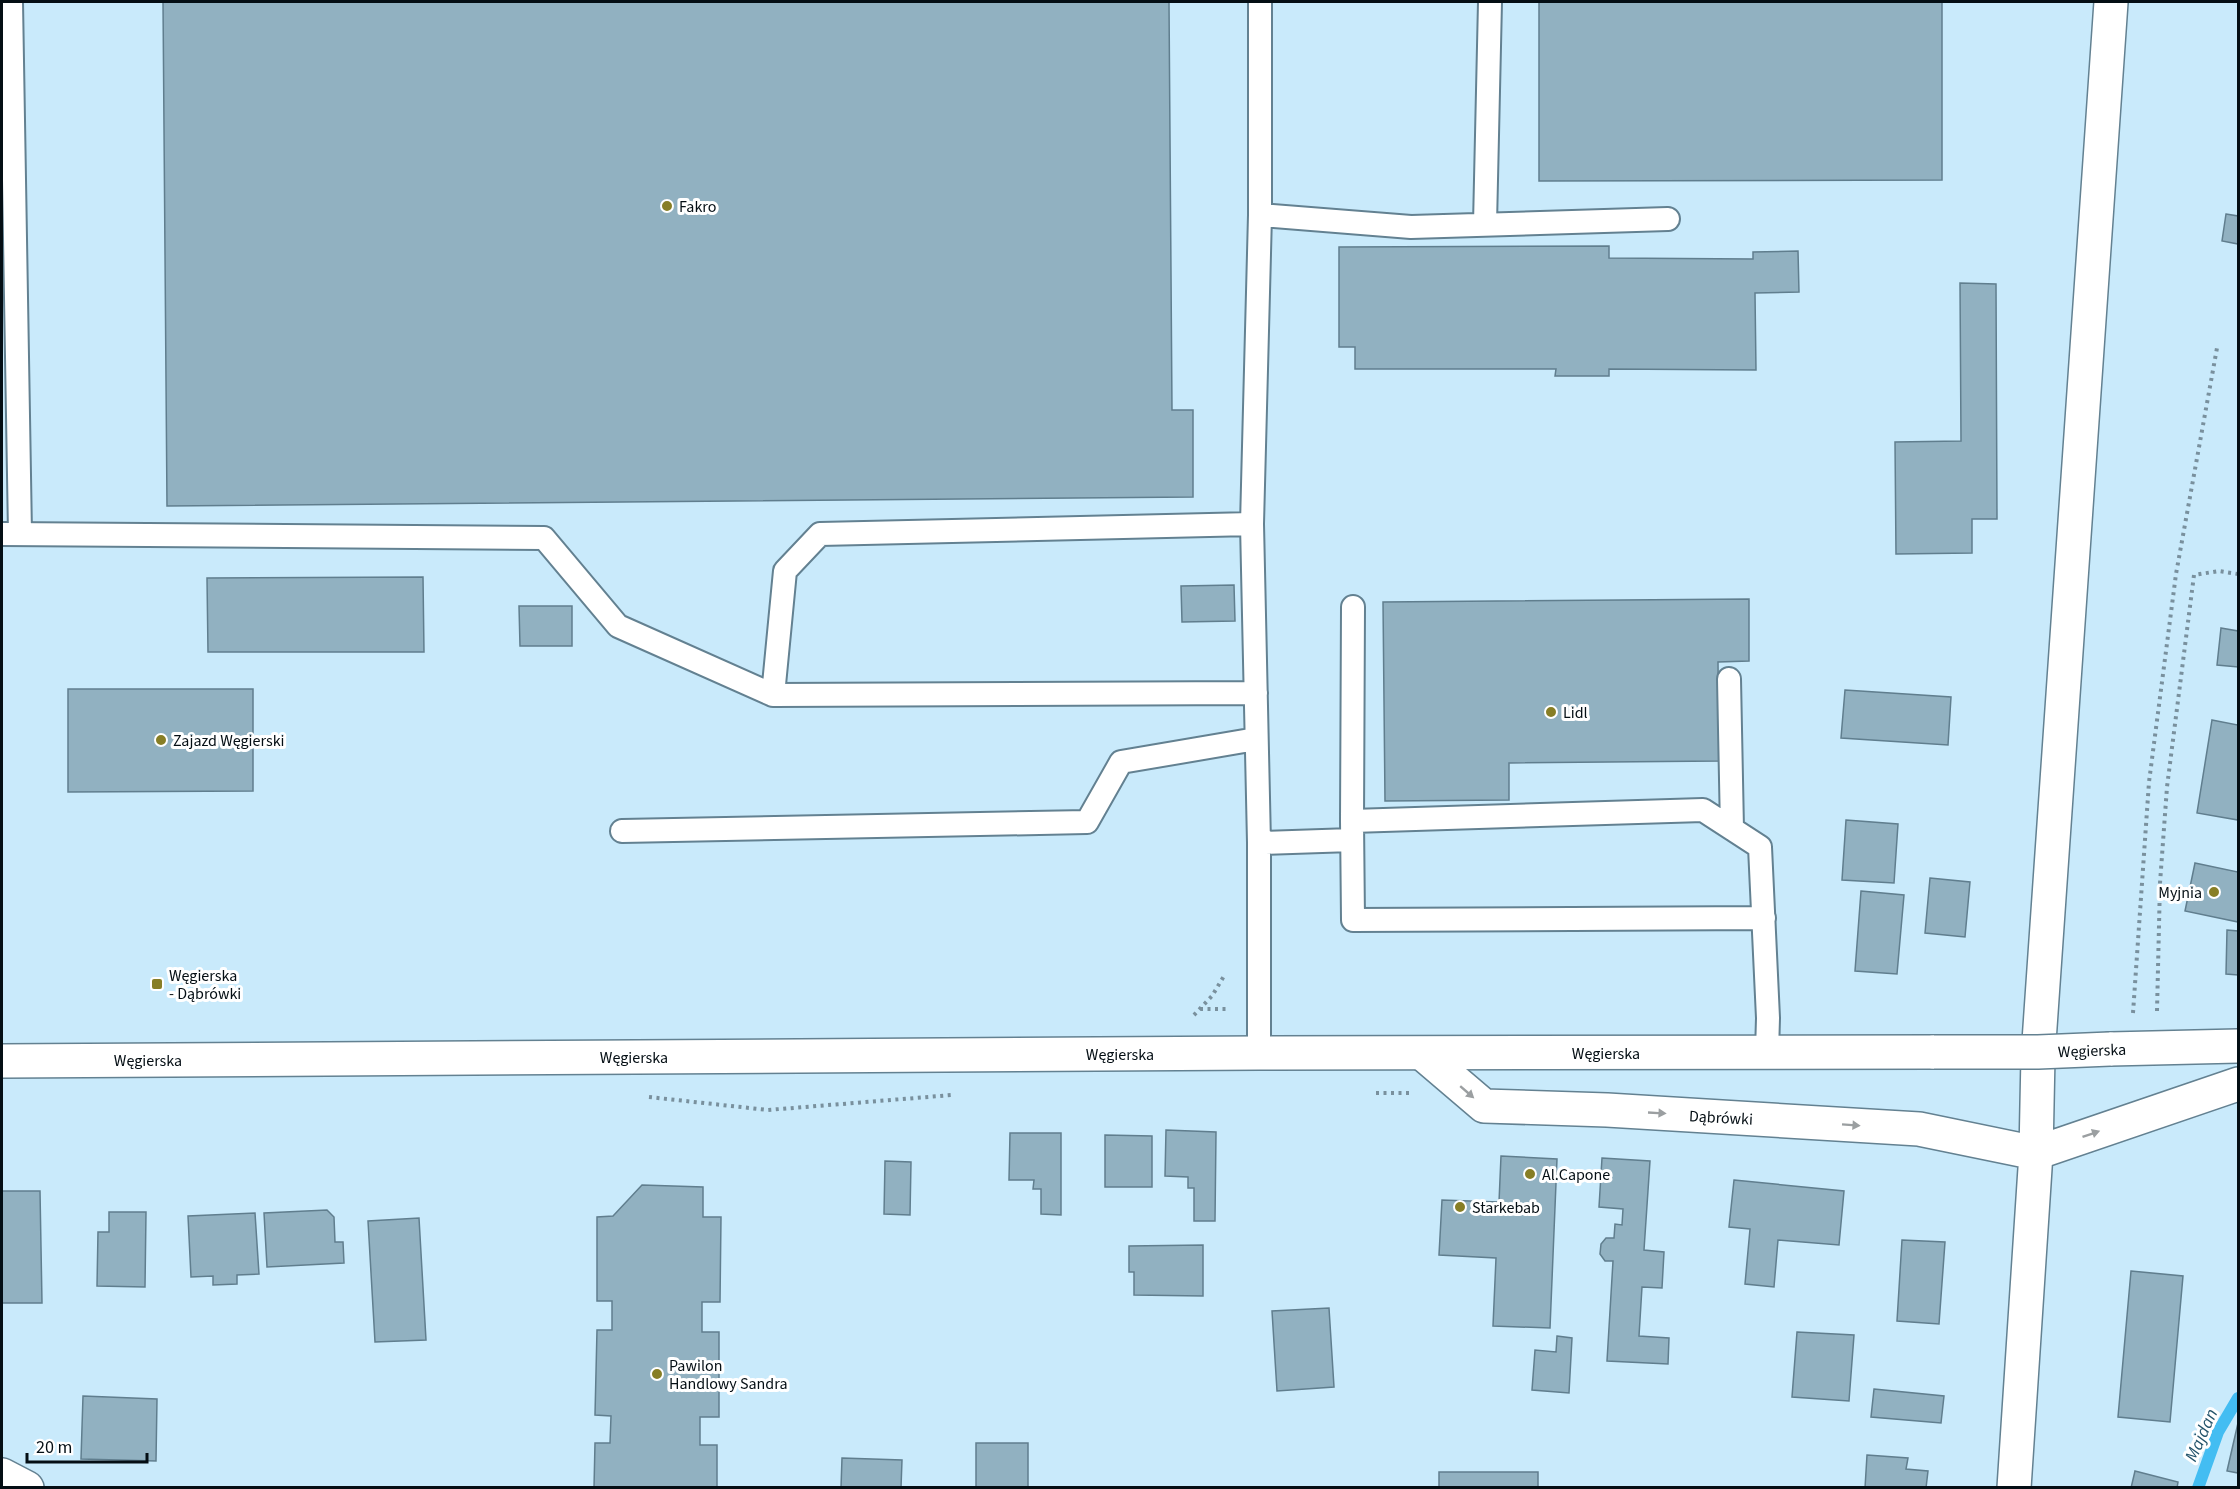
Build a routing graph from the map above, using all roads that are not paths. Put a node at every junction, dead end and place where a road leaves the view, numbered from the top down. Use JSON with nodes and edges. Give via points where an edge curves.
{"nodes":[{"id":1,"x":11,"y":2,"type":"edge"},
{"id":2,"x":1260,"y":2,"type":"edge"},
{"id":3,"x":1490,"y":2,"type":"edge"},
{"id":4,"x":2111,"y":2,"type":"edge"},
{"id":5,"x":7,"y":65,"type":"edge"},
{"id":6,"x":1260,"y":215,"type":"junction"},
{"id":7,"x":1668,"y":219,"type":"dead end"},
{"id":8,"x":1485,"y":224,"type":"junction"},
{"id":9,"x":1252,"y":524,"type":"junction"},
{"id":10,"x":11,"y":534,"type":"edge"},
{"id":11,"x":1353,"y":607,"type":"dead end"},
{"id":12,"x":1729,"y":679,"type":"dead end"},
{"id":13,"x":1256,"y":693,"type":"junction"},
{"id":14,"x":772,"y":695,"type":"junction"},
{"id":15,"x":1256,"y":739,"type":"junction"},
{"id":16,"x":1732,"y":829,"type":"junction"},
{"id":17,"x":1352,"y":830,"type":"junction"},
{"id":18,"x":622,"y":831,"type":"dead end"},
{"id":19,"x":1259,"y":843,"type":"junction"},
{"id":20,"x":1764,"y":918,"type":"junction"},
{"id":21,"x":2238,"y":1046,"type":"edge"},
{"id":22,"x":1767,"y":1052,"type":"junction"},
{"id":23,"x":1259,"y":1053,"type":"junction"},
{"id":24,"x":1423,"y":1054,"type":"junction"},
{"id":25,"x":2,"y":1061,"type":"edge"},
{"id":26,"x":2238,"y":1084,"type":"edge"},
{"id":27,"x":2036,"y":1153,"type":"junction"},
{"id":28,"x":2,"y":1475,"type":"edge"},
{"id":29,"x":27,"y":1488,"type":"edge"},
{"id":30,"x":2014,"y":1488,"type":"edge"}],
"edges":[{"from":1,"to":5,"type":"lane"},
{"from":2,"to":6,"type":"lane"},
{"from":3,"to":8,"type":"lane"},
{"from":4,"to":27,"type":"street","via":[[2038,1056]]},
{"from":5,"to":10,"type":"lane"},
{"from":6,"to":8,"type":"lane","via":[[1411,227]]},
{"from":6,"to":9,"type":"lane"},
{"from":7,"to":8,"type":"lane"},
{"from":9,"to":13,"type":"lane"},
{"from":9,"to":14,"type":"lane","via":[[820,534],[785,571]]},
{"from":10,"to":14,"type":"lane","via":[[544,538],[618,626]]},
{"from":11,"to":17,"type":"lane"},
{"from":12,"to":16,"type":"lane"},
{"from":13,"to":14,"type":"lane"},
{"from":13,"to":15,"type":"lane"},
{"from":15,"to":18,"type":"lane","via":[[1121,762],[1087,822]]},
{"from":15,"to":19,"type":"lane"},
{"from":16,"to":17,"type":"lane","via":[[1703,810]]},
{"from":16,"to":20,"type":"lane","via":[[1760,847]]},
{"from":17,"to":19,"type":"lane"},
{"from":17,"to":20,"type":"lane","via":[[1353,920]]},
{"from":19,"to":23,"type":"lane"},
{"from":20,"to":22,"type":"lane"},
{"from":21,"to":22,"type":"street","name":"Węgierska","bridge":true,"via":[[2038,1052]]},
{"from":22,"to":24,"type":"street","name":"Węgierska"},
{"from":23,"to":24,"type":"street","name":"Węgierska"},
{"from":23,"to":25,"type":"street","name":"Węgierska"},
{"from":24,"to":27,"type":"street","name":"Dąbrówki","one_way":true,"via":[[1484,1107],[1607,1110],[1919,1129]]},
{"from":27,"to":26,"type":"street","one_way":true},
{"from":27,"to":30,"type":"street"},
{"from":28,"to":29,"type":"street"}]}
